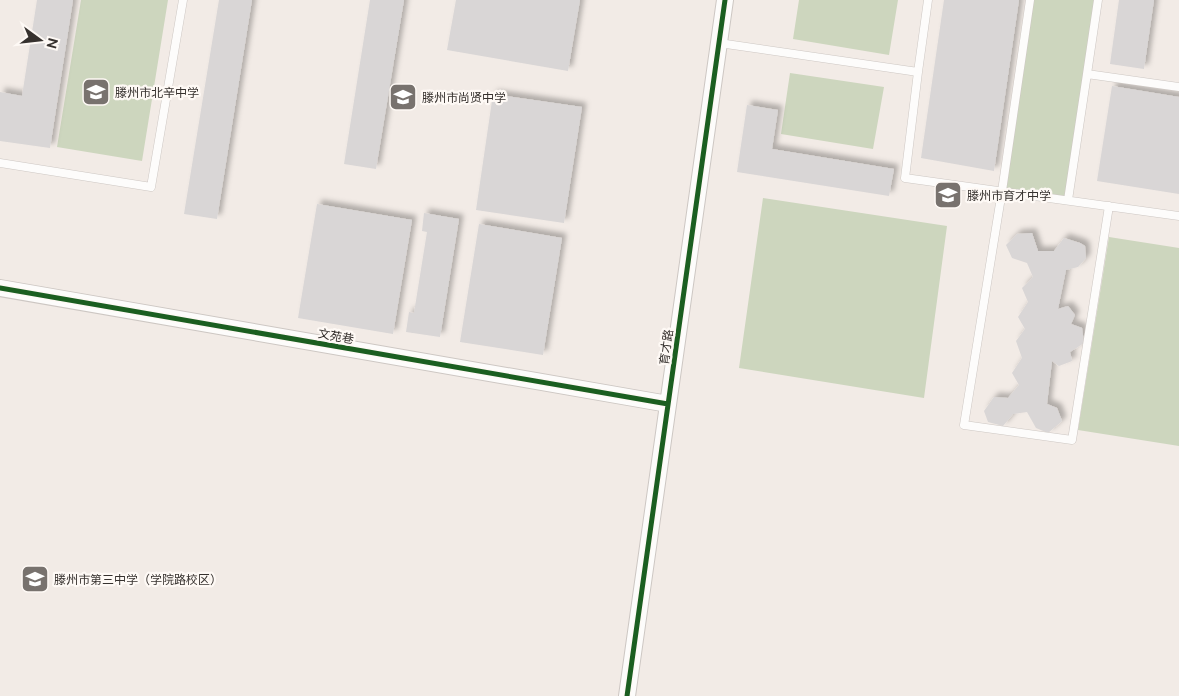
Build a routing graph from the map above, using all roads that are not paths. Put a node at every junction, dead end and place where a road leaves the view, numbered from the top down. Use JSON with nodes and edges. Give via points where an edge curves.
{"nodes":[{"id":1,"x":183,"y":0,"type":"edge"},
{"id":2,"x":725,"y":0,"type":"edge"},
{"id":3,"x":928,"y":0,"type":"edge"},
{"id":4,"x":1030,"y":0,"type":"edge"},
{"id":5,"x":1098,"y":0,"type":"edge"},
{"id":6,"x":719,"y":43,"type":"junction"},
{"id":7,"x":918,"y":72,"type":"junction"},
{"id":8,"x":1087,"y":74,"type":"junction"},
{"id":9,"x":1179,"y":87,"type":"edge"},
{"id":10,"x":0,"y":162,"type":"edge"},
{"id":11,"x":1002,"y":191,"type":"junction"},
{"id":12,"x":1068,"y":200,"type":"junction"},
{"id":13,"x":1108,"y":206,"type":"junction"},
{"id":14,"x":1179,"y":216,"type":"edge"},
{"id":15,"x":0,"y":288,"type":"edge"},
{"id":16,"x":668,"y":404,"type":"junction"},
{"id":17,"x":627,"y":696,"type":"edge"}],
"edges":[{"from":1,"to":10,"type":"lane","via":[[151,187]]},
{"from":2,"to":6,"type":"street","name":"育才路"},
{"from":3,"to":7,"type":"lane"},
{"from":4,"to":11,"type":"lane"},
{"from":5,"to":8,"type":"lane"},
{"from":6,"to":7,"type":"lane"},
{"from":6,"to":16,"type":"street","name":"育才路"},
{"from":7,"to":11,"type":"lane","via":[[905,178]]},
{"from":8,"to":9,"type":"lane"},
{"from":8,"to":12,"type":"lane"},
{"from":11,"to":12,"type":"lane"},
{"from":11,"to":13,"type":"lane","via":[[964,425],[1072,440]]},
{"from":12,"to":13,"type":"lane"},
{"from":13,"to":14,"type":"lane"},
{"from":15,"to":16,"type":"street","name":"文苑巷"},
{"from":16,"to":17,"type":"street","name":"育才路"}]}
